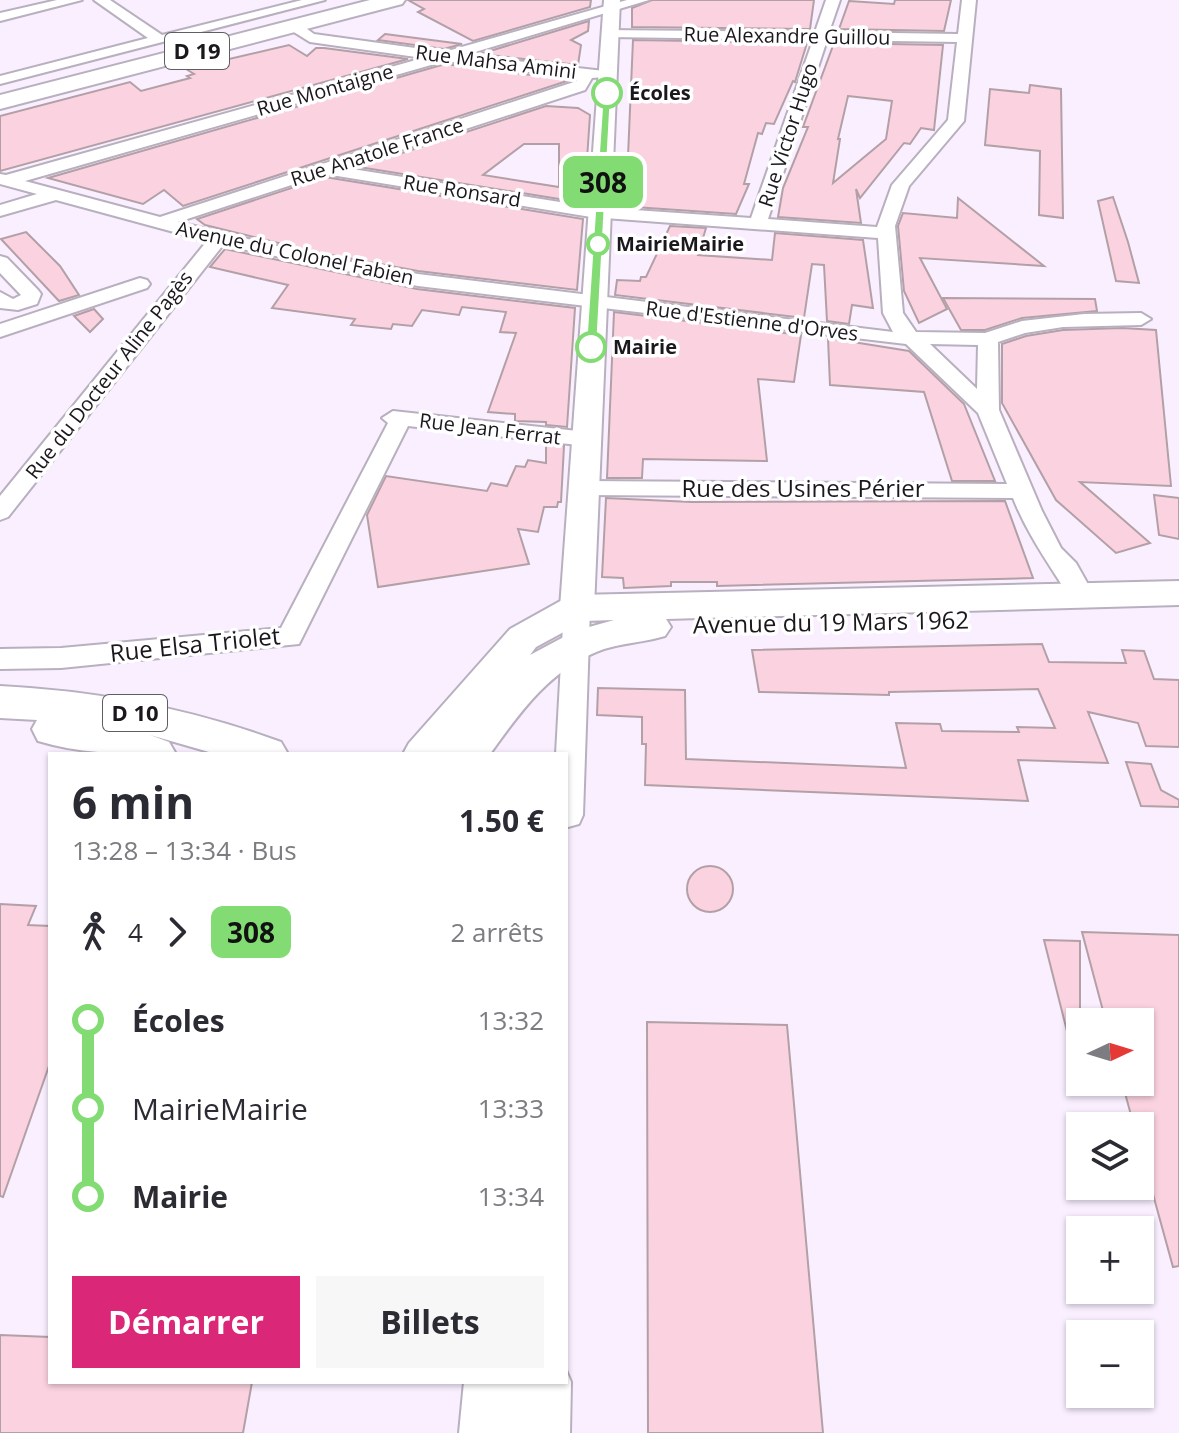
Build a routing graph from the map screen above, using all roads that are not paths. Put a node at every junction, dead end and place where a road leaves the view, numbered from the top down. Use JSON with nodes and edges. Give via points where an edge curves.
{"nodes":[{"id":1,"x":27,"y":0,"type":"edge"},
{"id":2,"x":75,"y":0,"type":"edge"},
{"id":3,"x":101,"y":0,"type":"edge"},
{"id":4,"x":318,"y":0,"type":"edge"},
{"id":5,"x":395,"y":0,"type":"edge"},
{"id":6,"x":642,"y":0,"type":"edge"},
{"id":7,"x":833,"y":0,"type":"edge"},
{"id":8,"x":969,"y":0,"type":"edge"},
{"id":9,"x":612,"y":4,"type":"edge"},
{"id":10,"x":0,"y":6,"type":"edge"},
{"id":11,"x":285,"y":11,"type":"edge"},
{"id":12,"x":0,"y":17,"type":"edge"},
{"id":13,"x":609,"y":33,"type":"junction"},
{"id":14,"x":821,"y":36,"type":"junction"},
{"id":15,"x":964,"y":38,"type":"junction"},
{"id":16,"x":160,"y":40,"type":"junction"},
{"id":17,"x":443,"y":57,"type":"junction"},
{"id":18,"x":607,"y":73,"type":"junction"},
{"id":19,"x":584,"y":74,"type":"junction"},
{"id":20,"x":0,"y":80,"type":"edge"},
{"id":21,"x":0,"y":102,"type":"edge"},
{"id":22,"x":324,"y":169,"type":"junction"},
{"id":23,"x":4,"y":180,"type":"edge"},
{"id":24,"x":27,"y":186,"type":"junction"},
{"id":25,"x":56,"y":194,"type":"junction"},
{"id":26,"x":0,"y":210,"type":"edge"},
{"id":27,"x":601,"y":213,"type":"junction"},
{"id":28,"x":162,"y":224,"type":"junction"},
{"id":29,"x":758,"y":224,"type":"junction"},
{"id":30,"x":886,"y":233,"type":"junction"},
{"id":31,"x":219,"y":239,"type":"junction"},
{"id":32,"x":0,"y":262,"type":"edge"},
{"id":33,"x":197,"y":265,"type":"junction"},
{"id":34,"x":154,"y":279,"type":"junction"},
{"id":35,"x":0,"y":298,"type":"edge"},
{"id":36,"x":594,"y":301,"type":"junction"},
{"id":37,"x":167,"y":304,"type":"junction"},
{"id":38,"x":1141,"y":319,"type":"dead end"},
{"id":39,"x":0,"y":331,"type":"edge"},
{"id":40,"x":910,"y":338,"type":"junction"},
{"id":41,"x":988,"y":339,"type":"junction"},
{"id":42,"x":988,"y":410,"type":"junction"},
{"id":43,"x":397,"y":418,"type":"joint"},
{"id":44,"x":587,"y":439,"type":"junction"},
{"id":45,"x":584,"y":488,"type":"junction"},
{"id":46,"x":1022,"y":491,"type":"junction"},
{"id":47,"x":0,"y":512,"type":"edge"},
{"id":48,"x":1179,"y":593,"type":"edge"},
{"id":49,"x":1085,"y":606,"type":"junction"},
{"id":50,"x":1179,"y":615,"type":"edge"},
{"id":51,"x":577,"y":625,"type":"junction"},
{"id":52,"x":0,"y":659,"type":"edge"},
{"id":53,"x":0,"y":702,"type":"edge"},
{"id":54,"x":0,"y":726,"type":"edge"},
{"id":55,"x":443,"y":747,"type":"edge"},
{"id":56,"x":147,"y":752,"type":"edge"},
{"id":57,"x":260,"y":752,"type":"edge"},
{"id":58,"x":408,"y":752,"type":"edge"},
{"id":59,"x":568,"y":815,"type":"edge"},
{"id":60,"x":497,"y":1384,"type":"edge"},
{"id":61,"x":538,"y":1384,"type":"edge"},
{"id":62,"x":493,"y":1433,"type":"edge"},
{"id":63,"x":536,"y":1433,"type":"edge"}],
"edges":[{"from":1,"to":10,"type":"street"},
{"from":2,"to":12,"type":"street"},
{"from":3,"to":16,"type":"street"},
{"from":4,"to":11,"type":"street"},
{"from":5,"to":11,"type":"main road","number":"D 19"},
{"from":6,"to":9,"type":"street","name":"Rue Montaigne"},
{"from":7,"to":14,"type":"street","name":"Rue Victor Hugo"},
{"from":8,"to":15,"type":"street"},
{"from":9,"to":13,"type":"street"},
{"from":9,"to":17,"type":"street","name":"Rue Montaigne"},
{"from":11,"to":16,"type":"street"},
{"from":11,"to":17,"type":"street","name":"Rue Mahsa Amini","via":[[310,38]]},
{"from":11,"to":21,"type":"main road","number":"D 19"},
{"from":13,"to":14,"type":"street","name":"Rue Alexandre Guillou"},
{"from":13,"to":18,"type":"street"},
{"from":14,"to":15,"type":"street","name":"Rue Alexandre Guillou"},
{"from":14,"to":29,"type":"street","name":"Rue Victor Hugo"},
{"from":15,"to":30,"type":"street","via":[[956,121],[901,185]]},
{"from":16,"to":20,"type":"street"},
{"from":17,"to":19,"type":"street","name":"Rue Mahsa Amini"},
{"from":17,"to":23,"type":"street","name":"Rue Montaigne"},
{"from":18,"to":19,"type":"street","name":"Rue Mahsa Amini"},
{"from":18,"to":27,"type":"street"},
{"from":19,"to":22,"type":"street","name":"Rue Anatole France","via":[[580,87]]},
{"from":22,"to":27,"type":"street","name":"Rue Ronsard"},
{"from":22,"to":28,"type":"street","name":"Rue Anatole France"},
{"from":23,"to":24,"type":"street","name":"Avenue du Colonel Fabien"},
{"from":24,"to":25,"type":"street","name":"Avenue du Colonel Fabien"},
{"from":24,"to":26,"type":"street"},
{"from":25,"to":26,"type":"street"},
{"from":25,"to":28,"type":"street","name":"Avenue du Colonel Fabien"},
{"from":27,"to":29,"type":"street","name":"Rue Ronsard"},
{"from":27,"to":36,"type":"street"},
{"from":28,"to":31,"type":"street","name":"Avenue du Colonel Fabien"},
{"from":29,"to":30,"type":"street","name":"Rue Ronsard"},
{"from":30,"to":40,"type":"street","via":[[893,313]]},
{"from":31,"to":33,"type":"street","name":"Rue du Docteur Aline Pagès"},
{"from":31,"to":36,"type":"street","name":"Avenue du Colonel Fabien","via":[[418,280]]},
{"from":32,"to":35,"type":"street","via":[[31,294],[30,300],[14,306]]},
{"from":33,"to":34,"type":"street"},
{"from":33,"to":37,"type":"street","name":"Rue du Docteur Aline Pagès"},
{"from":34,"to":37,"type":"street","via":[[158,302]]},
{"from":34,"to":39,"type":"street"},
{"from":36,"to":40,"type":"street","name":"Rue d'Estienne d'Orves"},
{"from":36,"to":44,"type":"street"},
{"from":37,"to":47,"type":"street","name":"Rue du Docteur Aline Pagès"},
{"from":38,"to":41,"type":"street","name":"Rue d'Estienne d'Orves","via":[[1071,320]]},
{"from":40,"to":41,"type":"street","name":"Rue d'Estienne d'Orves"},
{"from":40,"to":42,"type":"street"},
{"from":41,"to":42,"type":"street"},
{"from":42,"to":46,"type":"street"},
{"from":43,"to":44,"type":"street","name":"Rue Jean Ferrat"},
{"from":43,"to":52,"type":"street","name":"Rue Elsa Triolet","via":[[290,637]]},
{"from":44,"to":45,"type":"street"},
{"from":45,"to":46,"type":"street","name":"Rue des Usines Périer"},
{"from":45,"to":51,"type":"street"},
{"from":46,"to":49,"type":"street"},
{"from":48,"to":49,"type":"main road"},
{"from":49,"to":50,"type":"main road"},
{"from":49,"to":51,"type":"main road","name":"Avenue du 19 Mars 1962","via":[[616,631]]},
{"from":51,"to":55,"type":"main road","name":"Avenue du 19 Mars 1962","via":[[544,663]]},
{"from":51,"to":59,"type":"street"},
{"from":53,"to":57,"type":"main road","number":"D 10","via":[[138,714]]},
{"from":54,"to":56,"type":"main road","number":"D 10","via":[[96,736]]},
{"from":55,"to":58,"type":"main road"},
{"from":60,"to":62,"type":"main road"},
{"from":61,"to":63,"type":"main road"}]}
